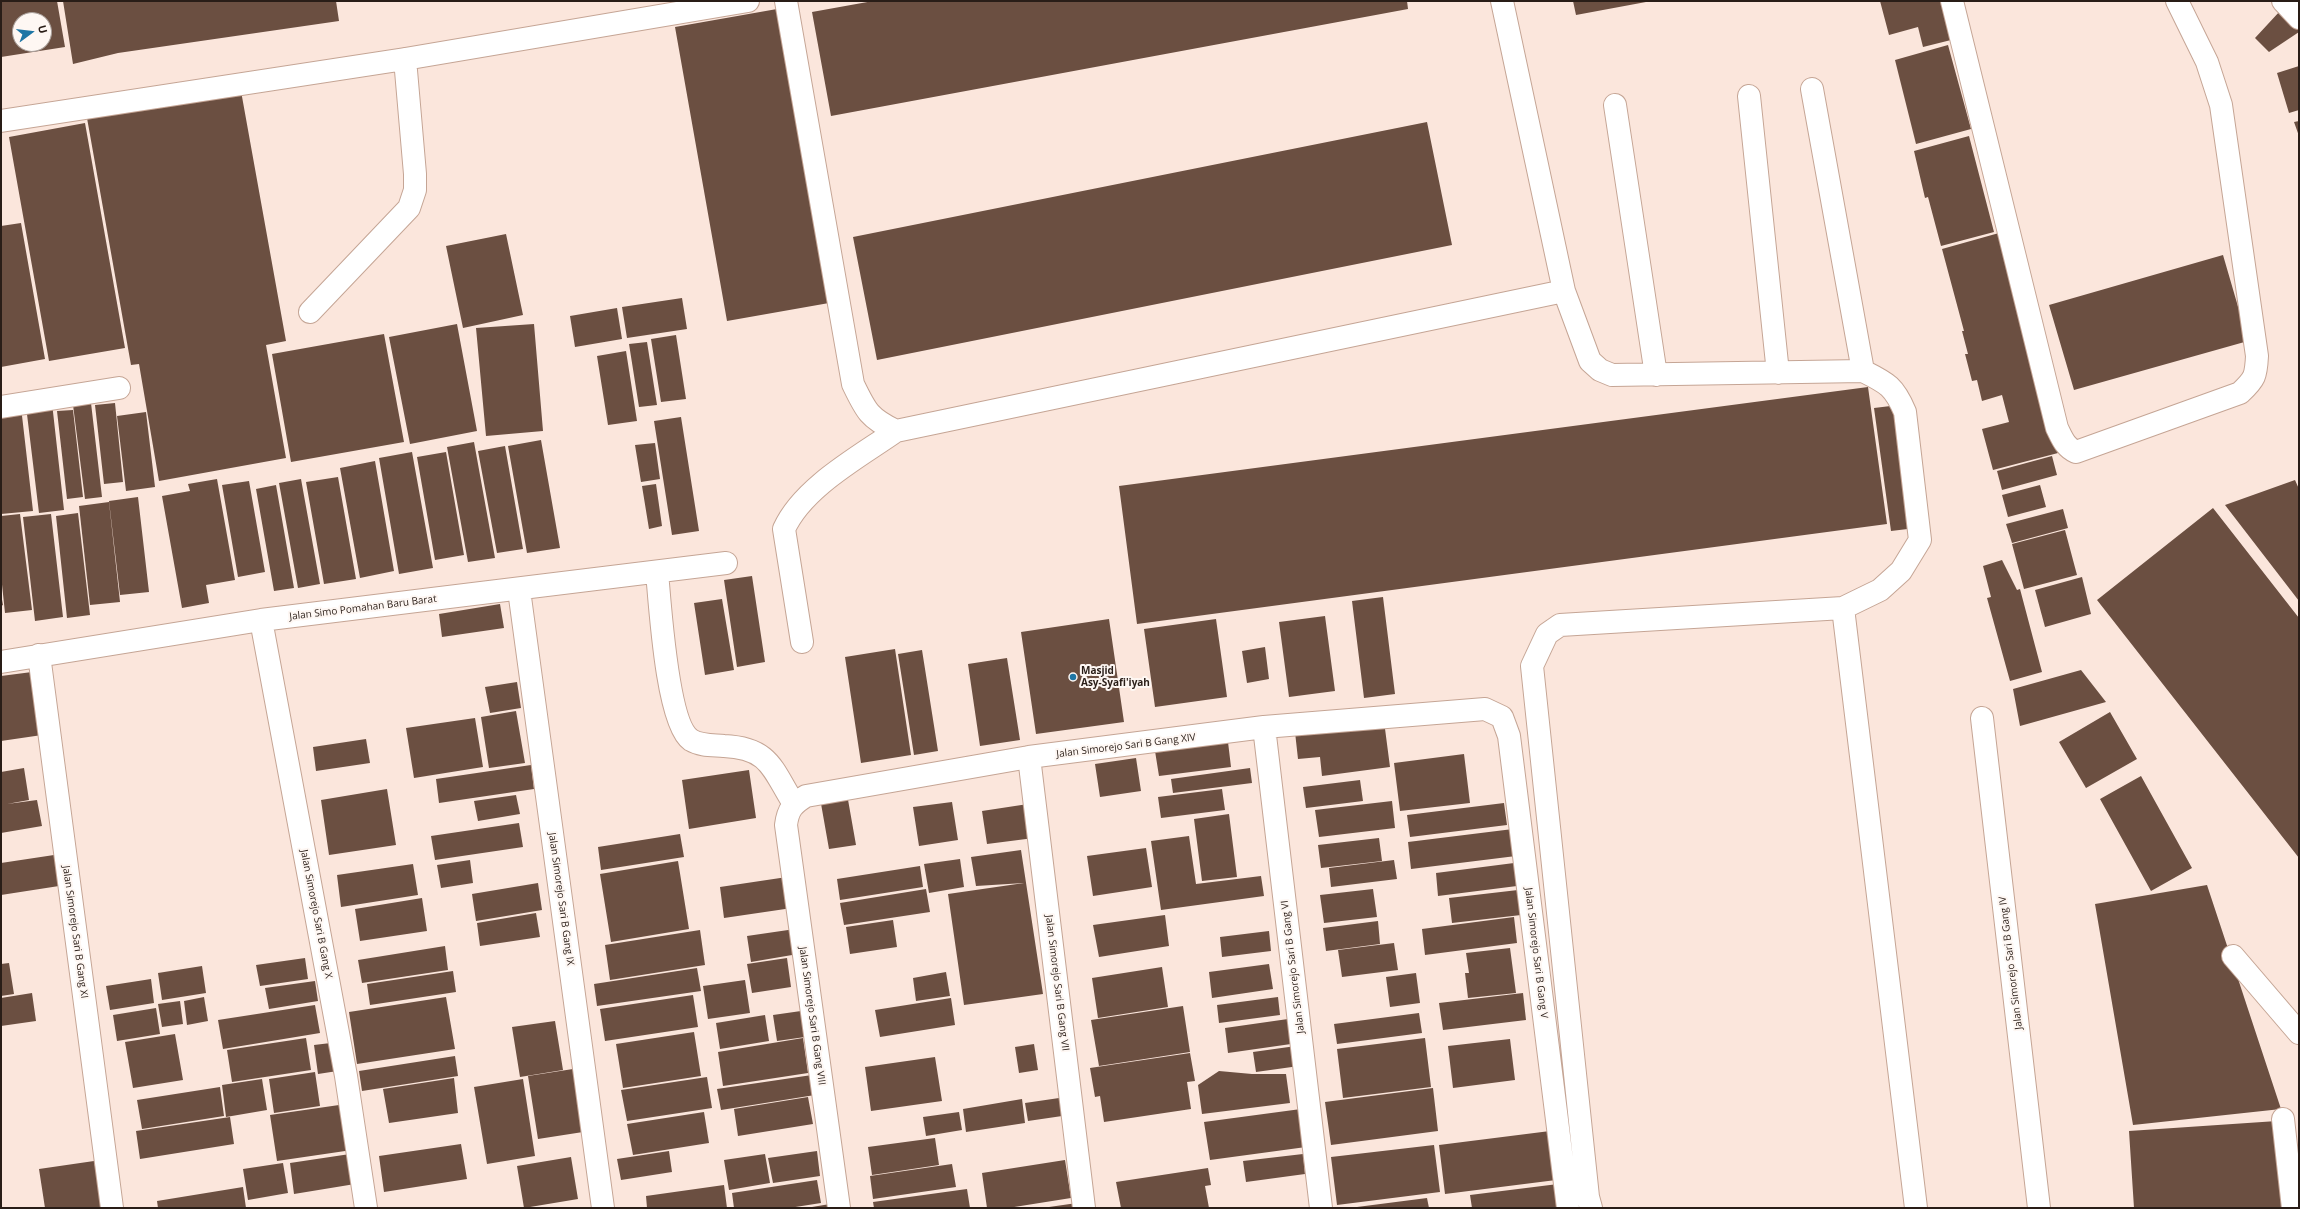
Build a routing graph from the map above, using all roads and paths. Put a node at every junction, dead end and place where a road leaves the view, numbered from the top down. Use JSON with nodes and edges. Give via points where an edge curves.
{"nodes":[{"id":1,"x":748,"y":1,"type":"edge"},
{"id":2,"x":786,"y":1,"type":"edge"},
{"id":3,"x":1502,"y":1,"type":"edge"},
{"id":4,"x":1952,"y":1,"type":"edge"},
{"id":5,"x":2177,"y":1,"type":"edge"},
{"id":6,"x":2283,"y":1,"type":"edge"},
{"id":7,"x":2299,"y":18,"type":"edge"},
{"id":8,"x":405,"y":60,"type":"junction"},
{"id":9,"x":1812,"y":89,"type":"dead end"},
{"id":10,"x":1749,"y":96,"type":"dead end"},
{"id":11,"x":1615,"y":105,"type":"dead end"},
{"id":12,"x":1,"y":122,"type":"edge"},
{"id":13,"x":1564,"y":291,"type":"junction"},
{"id":14,"x":310,"y":312,"type":"dead end"},
{"id":15,"x":1863,"y":371,"type":"junction"},
{"id":16,"x":1778,"y":373,"type":"junction"},
{"id":17,"x":1656,"y":375,"type":"junction"},
{"id":18,"x":119,"y":388,"type":"dead end"},
{"id":19,"x":1,"y":407,"type":"edge"},
{"id":20,"x":896,"y":431,"type":"junction"},
{"id":21,"x":726,"y":563,"type":"dead end"},
{"id":22,"x":657,"y":572,"type":"junction"},
{"id":23,"x":519,"y":590,"type":"junction"},
{"id":24,"x":1844,"y":608,"type":"junction"},
{"id":25,"x":261,"y":620,"type":"junction"},
{"id":26,"x":802,"y":642,"type":"dead end"},
{"id":27,"x":39,"y":655,"type":"junction"},
{"id":28,"x":1,"y":662,"type":"edge"},
{"id":29,"x":1485,"y":709,"type":"joint"},
{"id":30,"x":1982,"y":718,"type":"dead end"},
{"id":31,"x":1264,"y":727,"type":"junction"},
{"id":32,"x":1029,"y":757,"type":"junction"},
{"id":33,"x":794,"y":804,"type":"junction"},
{"id":34,"x":2233,"y":956,"type":"dead end"},
{"id":35,"x":2297,"y":1031,"type":"edge"},
{"id":36,"x":2283,"y":1119,"type":"dead end"},
{"id":37,"x":112,"y":1208,"type":"edge"},
{"id":38,"x":366,"y":1208,"type":"edge"},
{"id":39,"x":603,"y":1208,"type":"edge"},
{"id":40,"x":839,"y":1208,"type":"edge"},
{"id":41,"x":1084,"y":1208,"type":"edge"},
{"id":42,"x":1321,"y":1208,"type":"edge"},
{"id":43,"x":1568,"y":1208,"type":"edge"},
{"id":44,"x":1591,"y":1208,"type":"edge"},
{"id":45,"x":1916,"y":1208,"type":"edge"},
{"id":46,"x":2038,"y":1208,"type":"edge"},
{"id":47,"x":2293,"y":1208,"type":"edge"}],
"edges":[{"from":1,"to":8,"type":"street"},
{"from":2,"to":20,"type":"street","via":[[853,384],[864,407],[876,422]]},
{"from":3,"to":13,"type":"street"},
{"from":4,"to":5,"type":"street","via":[[2056,428],[2069,449],[2076,452],[2240,393],[2254,381],[2257,356],[2221,105],[2207,62]]},
{"from":6,"to":7,"type":"street"},
{"from":8,"to":12,"type":"street"},
{"from":8,"to":14,"type":"street","via":[[415,174],[415,190],[409,208]]},
{"from":9,"to":15,"type":"street"},
{"from":10,"to":16,"type":"street"},
{"from":11,"to":17,"type":"street"},
{"from":13,"to":17,"type":"street","via":[[1590,361],[1600,370],[1612,375]]},
{"from":13,"to":20,"type":"street"},
{"from":15,"to":16,"type":"street"},
{"from":15,"to":24,"type":"street","via":[[1885,382],[1898,394],[1905,412],[1920,540],[1901,571],[1880,590]]},
{"from":16,"to":17,"type":"street"},
{"from":18,"to":19,"type":"street"},
{"from":20,"to":26,"type":"street","via":[[804,497],[790,515],[784,529]]},
{"from":21,"to":22,"type":"street","name":"Jalan Simo Pomahan Baru Barat"},
{"from":22,"to":23,"type":"street","name":"Jalan Simo Pomahan Baru Barat"},
{"from":22,"to":33,"type":"street","via":[[670,684],[676,715],[684,733],[697,743],[738,747],[759,753],[767,761]]},
{"from":23,"to":25,"type":"street","name":"Jalan Simo Pomahan Baru Barat"},
{"from":23,"to":39,"type":"street","name":"Jalan Simorejo Sari B Gang IX"},
{"from":24,"to":44,"type":"street","via":[[1560,625],[1548,634],[1532,666]]},
{"from":24,"to":45,"type":"street"},
{"from":25,"to":27,"type":"street","name":"Jalan Simo Pomahan Baru Barat"},
{"from":25,"to":38,"type":"street","name":"Jalan Simorejo Sari B Gang X","via":[[346,1076]]},
{"from":27,"to":28,"type":"street","name":"Jalan Simo Pomahan Baru Barat"},
{"from":27,"to":37,"type":"street","name":"Jalan Simorejo Sari B Gang XI"},
{"from":29,"to":31,"type":"street","name":"Jalan Simorejo Sari B Gang XIV"},
{"from":29,"to":43,"type":"street","name":"Jalan Simorejo Sari B Gang V","via":[[1502,717],[1509,736]]},
{"from":30,"to":46,"type":"street","name":"Jalan Simorejo Sari B Gang IV"},
{"from":31,"to":32,"type":"street","name":"Jalan Simorejo Sari B Gang XIV"},
{"from":31,"to":42,"type":"street","name":"Jalan Simorejo Sari B Gang VI"},
{"from":32,"to":33,"type":"street","name":"Jalan Simorejo Sari B Gang XIV","via":[[806,796]]},
{"from":32,"to":41,"type":"street","name":"Jalan Simorejo Sari B Gang VII"},
{"from":33,"to":40,"type":"street","name":"Jalan Simorejo Sari B Gang VIII","via":[[787,812],[786,825]]},
{"from":34,"to":35,"type":"street"},
{"from":36,"to":47,"type":"street"}]}
